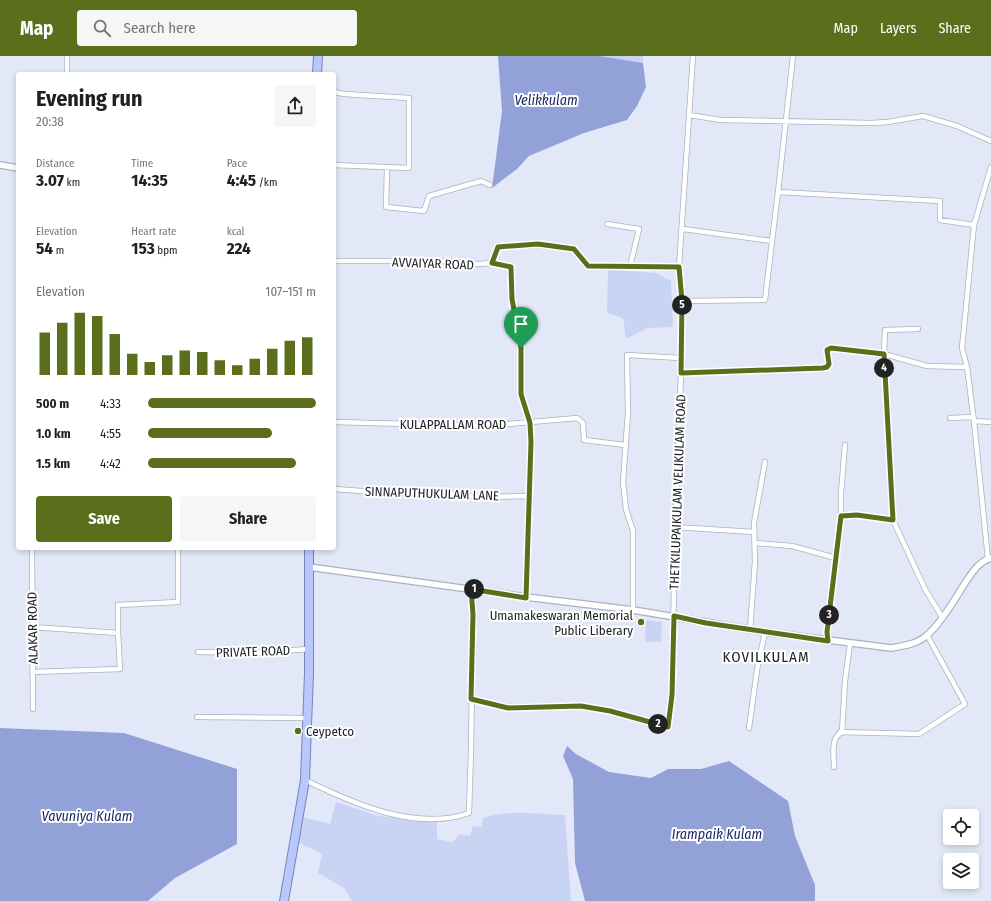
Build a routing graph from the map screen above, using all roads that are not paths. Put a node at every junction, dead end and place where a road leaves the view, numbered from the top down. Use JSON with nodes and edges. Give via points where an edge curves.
{"nodes":[{"id":1,"x":67,"y":56,"type":"edge"},
{"id":2,"x":318,"y":56,"type":"edge"},
{"id":3,"x":694,"y":56,"type":"edge"},
{"id":4,"x":793,"y":56,"type":"edge"},
{"id":5,"x":67,"y":72,"type":"edge"},
{"id":6,"x":317,"y":72,"type":"edge"},
{"id":7,"x":336,"y":92,"type":"edge"},
{"id":8,"x":689,"y":115,"type":"junction"},
{"id":9,"x":786,"y":120,"type":"junction"},
{"id":10,"x":991,"y":141,"type":"edge"},
{"id":11,"x":0,"y":165,"type":"edge"},
{"id":12,"x":336,"y":165,"type":"edge"},
{"id":13,"x":16,"y":168,"type":"edge"},
{"id":14,"x":387,"y":168,"type":"junction"},
{"id":15,"x":991,"y":168,"type":"edge"},
{"id":16,"x":490,"y":185,"type":"dead end"},
{"id":17,"x":778,"y":192,"type":"junction"},
{"id":18,"x":608,"y":224,"type":"dead end"},
{"id":19,"x":974,"y":225,"type":"junction"},
{"id":20,"x":683,"y":229,"type":"junction"},
{"id":21,"x":772,"y":241,"type":"junction"},
{"id":22,"x":336,"y":261,"type":"edge"},
{"id":23,"x":492,"y":263,"type":"junction"},
{"id":24,"x":630,"y":267,"type":"junction"},
{"id":25,"x":679,"y":267,"type":"junction"},
{"id":26,"x":682,"y":301,"type":"junction"},
{"id":27,"x":918,"y":329,"type":"dead end"},
{"id":28,"x":884,"y":354,"type":"junction"},
{"id":29,"x":681,"y":358,"type":"junction"},
{"id":30,"x":967,"y":367,"type":"junction"},
{"id":31,"x":681,"y":373,"type":"junction"},
{"id":32,"x":950,"y":418,"type":"dead end"},
{"id":33,"x":974,"y":419,"type":"junction"},
{"id":34,"x":336,"y":422,"type":"edge"},
{"id":35,"x":991,"y":422,"type":"edge"},
{"id":36,"x":530,"y":423,"type":"junction"},
{"id":37,"x":845,"y":445,"type":"dead end"},
{"id":38,"x":625,"y":446,"type":"junction"},
{"id":39,"x":765,"y":462,"type":"dead end"},
{"id":40,"x":336,"y":489,"type":"edge"},
{"id":41,"x":530,"y":496,"type":"junction"},
{"id":42,"x":841,"y":516,"type":"junction"},
{"id":43,"x":893,"y":520,"type":"junction"},
{"id":44,"x":676,"y":527,"type":"junction"},
{"id":45,"x":754,"y":532,"type":"junction"},
{"id":46,"x":755,"y":543,"type":"junction"},
{"id":47,"x":32,"y":550,"type":"edge"},
{"id":48,"x":178,"y":550,"type":"edge"},
{"id":49,"x":309,"y":550,"type":"edge"},
{"id":50,"x":836,"y":558,"type":"junction"},
{"id":51,"x":989,"y":558,"type":"edge"},
{"id":52,"x":309,"y":567,"type":"junction"},
{"id":53,"x":471,"y":589,"type":"junction"},
{"id":54,"x":526,"y":598,"type":"junction"},
{"id":55,"x":633,"y":610,"type":"junction"},
{"id":56,"x":674,"y":616,"type":"junction"},
{"id":57,"x":942,"y":617,"type":"junction"},
{"id":58,"x":32,"y":627,"type":"junction"},
{"id":59,"x":750,"y":630,"type":"junction"},
{"id":60,"x":765,"y":632,"type":"junction"},
{"id":61,"x":118,"y":633,"type":"junction"},
{"id":62,"x":928,"y":635,"type":"junction"},
{"id":63,"x":828,"y":641,"type":"junction"},
{"id":64,"x":850,"y":644,"type":"junction"},
{"id":65,"x":309,"y":649,"type":"junction"},
{"id":66,"x":198,"y":652,"type":"dead end"},
{"id":67,"x":32,"y":672,"type":"junction"},
{"id":68,"x":471,"y":699,"type":"junction"},
{"id":69,"x":32,"y":709,"type":"dead end"},
{"id":70,"x":197,"y":718,"type":"dead end"},
{"id":71,"x":306,"y":718,"type":"junction"},
{"id":72,"x":749,"y":728,"type":"dead end"},
{"id":73,"x":840,"y":732,"type":"junction"},
{"id":74,"x":834,"y":767,"type":"dead end"},
{"id":75,"x":305,"y":780,"type":"junction"},
{"id":76,"x":284,"y":901,"type":"edge"}],
"edges":[{"from":1,"to":5,"type":"street"},
{"from":2,"to":6,"type":"highway"},
{"from":3,"to":8,"type":"street","name":"THETKILUPAIKULAM VELIKULAM ROAD"},
{"from":4,"to":9,"type":"street"},
{"from":7,"to":14,"type":"street","via":[[409,98],[409,168]]},
{"from":8,"to":9,"type":"street","via":[[721,120]]},
{"from":8,"to":20,"type":"street","name":"THETKILUPAIKULAM VELIKULAM ROAD"},
{"from":9,"to":10,"type":"street","via":[[871,123],[923,116],[957,126]]},
{"from":9,"to":17,"type":"street"},
{"from":11,"to":13,"type":"street"},
{"from":12,"to":14,"type":"street"},
{"from":14,"to":16,"type":"street","via":[[386,207],[424,211],[429,196],[481,182]]},
{"from":15,"to":19,"type":"street"},
{"from":17,"to":19,"type":"street","via":[[940,201],[940,220]]},
{"from":17,"to":21,"type":"street"},
{"from":18,"to":24,"type":"street","via":[[639,229]]},
{"from":19,"to":30,"type":"street","via":[[962,348]]},
{"from":20,"to":21,"type":"street"},
{"from":20,"to":25,"type":"street","name":"THETKILUPAIKULAM VELIKULAM ROAD"},
{"from":21,"to":26,"type":"street","via":[[765,300]]},
{"from":22,"to":23,"type":"street","name":"AVVAIYAR ROAD"},
{"from":23,"to":24,"type":"street","name":"AVVAIYAR ROAD","via":[[498,247],[538,244],[574,249],[588,266]]},
{"from":23,"to":36,"type":"street","via":[[511,267],[512,299],[521,348],[521,394]]},
{"from":24,"to":25,"type":"street","name":"AVVAIYAR ROAD"},
{"from":25,"to":26,"type":"street","name":"THETKILUPAIKULAM VELIKULAM ROAD"},
{"from":26,"to":29,"type":"street","name":"THETKILUPAIKULAM VELIKULAM ROAD"},
{"from":27,"to":28,"type":"street","via":[[885,330]]},
{"from":28,"to":30,"type":"street","via":[[927,366]]},
{"from":28,"to":31,"type":"street","via":[[831,348],[827,350],[829,364],[823,368]]},
{"from":28,"to":43,"type":"street"},
{"from":29,"to":31,"type":"street","name":"THETKILUPAIKULAM VELIKULAM ROAD"},
{"from":29,"to":38,"type":"street","via":[[627,355],[628,412]]},
{"from":30,"to":33,"type":"street"},
{"from":31,"to":44,"type":"street","name":"THETKILUPAIKULAM VELIKULAM ROAD"},
{"from":32,"to":33,"type":"street"},
{"from":33,"to":35,"type":"street"},
{"from":33,"to":51,"type":"street"},
{"from":34,"to":36,"type":"street","name":"KULAPPALLAM ROAD","via":[[485,426]]},
{"from":36,"to":38,"type":"street","name":"KULAPPALLAM ROAD","via":[[577,418],[583,423],[584,440]]},
{"from":36,"to":41,"type":"street"},
{"from":37,"to":42,"type":"street","via":[[840,493]]},
{"from":38,"to":55,"type":"street","via":[[626,509],[633,531]]},
{"from":39,"to":45,"type":"street"},
{"from":40,"to":41,"type":"street","name":"SINNAPUTHUKULAM LANE","via":[[481,497]]},
{"from":41,"to":54,"type":"street"},
{"from":42,"to":43,"type":"street","via":[[857,515]]},
{"from":42,"to":50,"type":"street"},
{"from":43,"to":57,"type":"street","via":[[925,590]]},
{"from":44,"to":45,"type":"street"},
{"from":44,"to":56,"type":"street","name":"THETKILUPAIKULAM VELIKULAM ROAD"},
{"from":45,"to":46,"type":"street"},
{"from":46,"to":50,"type":"street","via":[[792,546]]},
{"from":46,"to":59,"type":"street"},
{"from":47,"to":58,"type":"street","name":"ALAKAR ROAD"},
{"from":48,"to":61,"type":"street","via":[[178,602],[118,605]]},
{"from":49,"to":52,"type":"highway"},
{"from":50,"to":63,"type":"street"},
{"from":51,"to":57,"type":"street","via":[[979,564]]},
{"from":52,"to":53,"type":"street"},
{"from":52,"to":65,"type":"highway"},
{"from":53,"to":54,"type":"street"},
{"from":53,"to":68,"type":"street"},
{"from":54,"to":55,"type":"street"},
{"from":55,"to":56,"type":"street"},
{"from":56,"to":59,"type":"street"},
{"from":56,"to":68,"type":"street","name":"THETKILUPAIKULAM VELIKULAM ROAD","via":[[672,695],[668,727],[581,706],[508,708]]},
{"from":57,"to":62,"type":"street"},
{"from":58,"to":61,"type":"street"},
{"from":58,"to":67,"type":"street","name":"ALAKAR ROAD"},
{"from":59,"to":60,"type":"street"},
{"from":60,"to":63,"type":"street"},
{"from":60,"to":72,"type":"street"},
{"from":61,"to":67,"type":"street","via":[[120,669]]},
{"from":62,"to":64,"type":"street","via":[[891,648]]},
{"from":62,"to":73,"type":"street","via":[[965,704],[919,734]]},
{"from":63,"to":64,"type":"street"},
{"from":64,"to":73,"type":"street"},
{"from":65,"to":66,"type":"street","name":"PRIVATE ROAD","via":[[251,653]]},
{"from":65,"to":71,"type":"highway"},
{"from":67,"to":69,"type":"street","name":"ALAKAR ROAD"},
{"from":68,"to":75,"type":"street","via":[[469,813],[450,818],[398,816],[341,798]]},
{"from":70,"to":71,"type":"street"},
{"from":71,"to":75,"type":"highway"},
{"from":73,"to":74,"type":"street","via":[[834,742]]},
{"from":75,"to":76,"type":"highway"}]}
